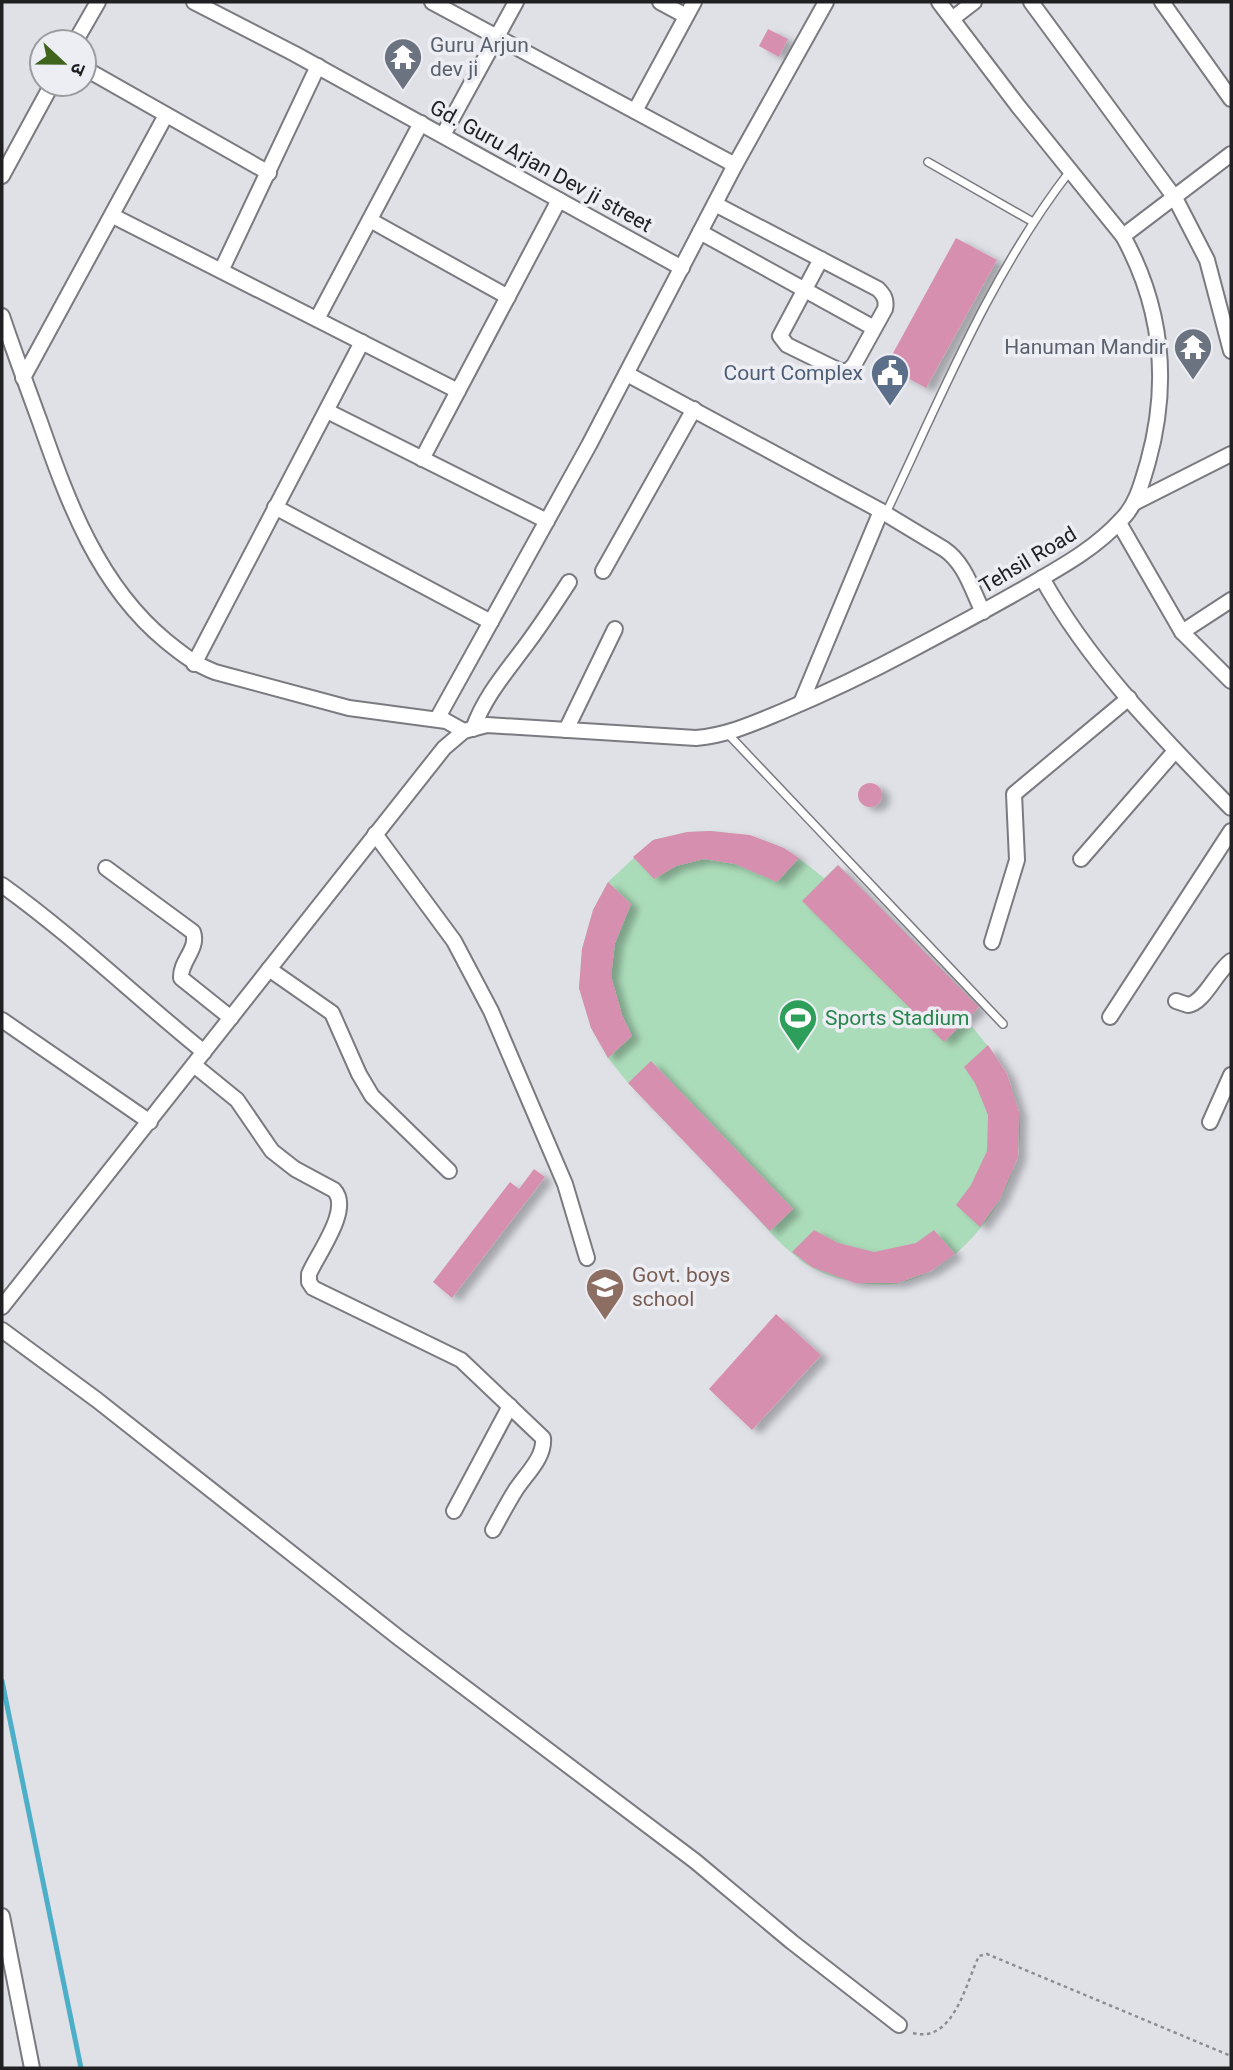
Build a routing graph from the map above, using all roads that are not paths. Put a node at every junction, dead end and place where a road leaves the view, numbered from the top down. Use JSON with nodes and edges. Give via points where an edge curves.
{"nodes":[{"id":1,"x":97,"y":2,"type":"edge"},
{"id":2,"x":432,"y":2,"type":"edge"},
{"id":3,"x":516,"y":2,"type":"edge"},
{"id":4,"x":660,"y":2,"type":"edge"},
{"id":5,"x":694,"y":2,"type":"edge"},
{"id":6,"x":826,"y":2,"type":"edge"},
{"id":7,"x":939,"y":2,"type":"edge"},
{"id":8,"x":974,"y":2,"type":"edge"},
{"id":9,"x":1031,"y":2,"type":"edge"},
{"id":10,"x":1162,"y":2,"type":"edge"},
{"id":11,"x":202,"y":3,"type":"edge"},
{"id":12,"x":686,"y":16,"type":"junction"},
{"id":13,"x":952,"y":19,"type":"junction"},
{"id":14,"x":83,"y":28,"type":"edge"},
{"id":15,"x":498,"y":37,"type":"junction"},
{"id":16,"x":318,"y":66,"type":"junction"},
{"id":17,"x":98,"y":76,"type":"edge"},
{"id":18,"x":44,"y":98,"type":"edge"},
{"id":19,"x":1231,"y":99,"type":"edge"},
{"id":20,"x":635,"y":111,"type":"junction"},
{"id":21,"x":166,"y":115,"type":"junction"},
{"id":22,"x":421,"y":123,"type":"junction"},
{"id":23,"x":443,"y":135,"type":"junction"},
{"id":24,"x":1231,"y":154,"type":"edge"},
{"id":25,"x":928,"y":162,"type":"dead end"},
{"id":26,"x":735,"y":165,"type":"junction"},
{"id":27,"x":1070,"y":170,"type":"junction"},
{"id":28,"x":269,"y":173,"type":"junction"},
{"id":29,"x":2,"y":176,"type":"edge"},
{"id":30,"x":1175,"y":198,"type":"junction"},
{"id":31,"x":559,"y":200,"type":"junction"},
{"id":32,"x":715,"y":204,"type":"junction"},
{"id":33,"x":113,"y":216,"type":"junction"},
{"id":34,"x":370,"y":220,"type":"junction"},
{"id":35,"x":1033,"y":222,"type":"junction"},
{"id":36,"x":701,"y":232,"type":"junction"},
{"id":37,"x":1122,"y":236,"type":"junction"},
{"id":38,"x":821,"y":259,"type":"junction"},
{"id":39,"x":682,"y":268,"type":"junction"},
{"id":40,"x":222,"y":270,"type":"junction"},
{"id":41,"x":804,"y":290,"type":"junction"},
{"id":42,"x":508,"y":297,"type":"junction"},
{"id":43,"x":2,"y":316,"type":"edge"},
{"id":44,"x":317,"y":319,"type":"junction"},
{"id":45,"x":874,"y":328,"type":"junction"},
{"id":46,"x":362,"y":342,"type":"junction"},
{"id":47,"x":1231,"y":351,"type":"edge"},
{"id":48,"x":627,"y":374,"type":"junction"},
{"id":49,"x":23,"y":378,"type":"junction"},
{"id":50,"x":458,"y":391,"type":"junction"},
{"id":51,"x":694,"y":410,"type":"junction"},
{"id":52,"x":327,"y":411,"type":"junction"},
{"id":53,"x":1231,"y":454,"type":"edge"},
{"id":54,"x":422,"y":459,"type":"junction"},
{"id":55,"x":1134,"y":503,"type":"junction"},
{"id":56,"x":275,"y":507,"type":"junction"},
{"id":57,"x":884,"y":512,"type":"junction"},
{"id":58,"x":547,"y":520,"type":"junction"},
{"id":59,"x":1119,"y":523,"type":"junction"},
{"id":60,"x":603,"y":571,"type":"dead end"},
{"id":61,"x":1042,"y":578,"type":"junction"},
{"id":62,"x":569,"y":582,"type":"dead end"},
{"id":63,"x":1231,"y":600,"type":"edge"},
{"id":64,"x":983,"y":612,"type":"junction"},
{"id":65,"x":491,"y":622,"type":"junction"},
{"id":66,"x":615,"y":629,"type":"dead end"},
{"id":67,"x":1182,"y":632,"type":"junction"},
{"id":68,"x":194,"y":664,"type":"junction"},
{"id":69,"x":1231,"y":681,"type":"edge"},
{"id":70,"x":1129,"y":698,"type":"junction"},
{"id":71,"x":801,"y":703,"type":"junction"},
{"id":72,"x":437,"y":719,"type":"junction"},
{"id":73,"x":468,"y":730,"type":"junction"},
{"id":74,"x":566,"y":730,"type":"junction"},
{"id":75,"x":728,"y":734,"type":"junction"},
{"id":76,"x":1175,"y":751,"type":"junction"},
{"id":77,"x":1231,"y":808,"type":"edge"},
{"id":78,"x":1231,"y":831,"type":"edge"},
{"id":79,"x":375,"y":834,"type":"junction"},
{"id":80,"x":1081,"y":859,"type":"dead end"},
{"id":81,"x":106,"y":868,"type":"dead end"},
{"id":82,"x":2,"y":885,"type":"edge"},
{"id":83,"x":992,"y":942,"type":"dead end"},
{"id":84,"x":1231,"y":961,"type":"edge"},
{"id":85,"x":270,"y":969,"type":"junction"},
{"id":86,"x":1177,"y":1001,"type":"dead end"},
{"id":87,"x":1110,"y":1017,"type":"dead end"},
{"id":88,"x":231,"y":1018,"type":"junction"},
{"id":89,"x":2,"y":1020,"type":"edge"},
{"id":90,"x":1003,"y":1024,"type":"dead end"},
{"id":91,"x":204,"y":1052,"type":"junction"},
{"id":92,"x":194,"y":1065,"type":"junction"},
{"id":93,"x":1230,"y":1083,"type":"edge"},
{"id":94,"x":150,"y":1122,"type":"junction"},
{"id":95,"x":1210,"y":1122,"type":"dead end"},
{"id":96,"x":449,"y":1171,"type":"dead end"},
{"id":97,"x":587,"y":1258,"type":"dead end"},
{"id":98,"x":2,"y":1307,"type":"edge"},
{"id":99,"x":2,"y":1330,"type":"edge"},
{"id":100,"x":510,"y":1406,"type":"junction"},
{"id":101,"x":454,"y":1511,"type":"dead end"},
{"id":102,"x":493,"y":1531,"type":"dead end"},
{"id":103,"x":2,"y":1916,"type":"edge"},
{"id":104,"x":899,"y":2025,"type":"dead end"},
{"id":105,"x":32,"y":2068,"type":"edge"}],
"edges":[{"from":1,"to":14,"type":"street"},
{"from":2,"to":15,"type":"street"},
{"from":3,"to":15,"type":"street"},
{"from":4,"to":12,"type":"street"},
{"from":5,"to":12,"type":"street"},
{"from":6,"to":26,"type":"street"},
{"from":7,"to":13,"type":"street","name":"Tehsil Road"},
{"from":8,"to":13,"type":"street"},
{"from":9,"to":30,"type":"street"},
{"from":10,"to":19,"type":"street"},
{"from":11,"to":16,"type":"street","name":"Gd. Guru Arjan Dev ji street"},
{"from":12,"to":20,"type":"street"},
{"from":13,"to":27,"type":"street","name":"Tehsil Road"},
{"from":15,"to":20,"type":"street"},
{"from":15,"to":23,"type":"street"},
{"from":16,"to":22,"type":"street","name":"Gd. Guru Arjan Dev ji street"},
{"from":16,"to":28,"type":"street"},
{"from":17,"to":21,"type":"street"},
{"from":18,"to":29,"type":"street"},
{"from":20,"to":26,"type":"street"},
{"from":21,"to":28,"type":"street"},
{"from":21,"to":33,"type":"street"},
{"from":22,"to":23,"type":"street","name":"Gd. Guru Arjan Dev ji street"},
{"from":22,"to":34,"type":"street"},
{"from":23,"to":31,"type":"street","name":"Gd. Guru Arjan Dev ji street"},
{"from":24,"to":30,"type":"street"},
{"from":25,"to":35,"type":"lane"},
{"from":26,"to":32,"type":"street"},
{"from":27,"to":35,"type":"lane"},
{"from":27,"to":37,"type":"street","name":"Tehsil Road"},
{"from":28,"to":40,"type":"street"},
{"from":30,"to":37,"type":"street"},
{"from":30,"to":47,"type":"street","via":[[1207,260]]},
{"from":31,"to":39,"type":"street","name":"Gd. Guru Arjan Dev ji street"},
{"from":31,"to":42,"type":"street"},
{"from":32,"to":36,"type":"street"},
{"from":32,"to":38,"type":"street"},
{"from":33,"to":40,"type":"street"},
{"from":33,"to":49,"type":"street"},
{"from":34,"to":42,"type":"street"},
{"from":34,"to":44,"type":"street"},
{"from":35,"to":57,"type":"lane","via":[[971,334]]},
{"from":36,"to":39,"type":"street"},
{"from":36,"to":41,"type":"street"},
{"from":37,"to":55,"type":"street","name":"Tehsil Road","via":[[1133,254],[1157,329],[1161,386],[1151,451]]},
{"from":38,"to":41,"type":"street"},
{"from":38,"to":45,"type":"street","via":[[883,294],[885,309]]},
{"from":39,"to":48,"type":"street"},
{"from":40,"to":44,"type":"street"},
{"from":41,"to":45,"type":"street"},
{"from":41,"to":45,"type":"street","via":[[781,331],[787,345],[848,371]]},
{"from":42,"to":50,"type":"street"},
{"from":43,"to":49,"type":"street"},
{"from":44,"to":46,"type":"street"},
{"from":46,"to":50,"type":"street"},
{"from":46,"to":52,"type":"street"},
{"from":48,"to":51,"type":"street"},
{"from":48,"to":58,"type":"street"},
{"from":49,"to":68,"type":"street","via":[[66,495],[99,562],[136,614]]},
{"from":50,"to":54,"type":"street"},
{"from":51,"to":57,"type":"street"},
{"from":51,"to":60,"type":"street"},
{"from":52,"to":54,"type":"street"},
{"from":52,"to":56,"type":"street"},
{"from":53,"to":55,"type":"street"},
{"from":54,"to":58,"type":"street"},
{"from":55,"to":59,"type":"street","name":"Tehsil Road"},
{"from":56,"to":65,"type":"street"},
{"from":56,"to":68,"type":"street"},
{"from":57,"to":64,"type":"street","via":[[954,555]]},
{"from":57,"to":71,"type":"street"},
{"from":58,"to":65,"type":"street"},
{"from":59,"to":61,"type":"street","name":"Tehsil Road","via":[[1102,540]]},
{"from":59,"to":67,"type":"street"},
{"from":61,"to":64,"type":"street","name":"Tehsil Road"},
{"from":61,"to":70,"type":"street","via":[[1078,638]]},
{"from":62,"to":73,"type":"street"},
{"from":63,"to":67,"type":"street"},
{"from":64,"to":71,"type":"street","name":"Tehsil Road","via":[[863,676]]},
{"from":65,"to":72,"type":"street"},
{"from":66,"to":74,"type":"street"},
{"from":67,"to":69,"type":"street"},
{"from":68,"to":72,"type":"street","via":[[349,708]]},
{"from":70,"to":76,"type":"street"},
{"from":70,"to":83,"type":"street","via":[[1014,794],[1017,860]]},
{"from":71,"to":75,"type":"street","name":"Tehsil Road"},
{"from":72,"to":73,"type":"street"},
{"from":73,"to":74,"type":"street","name":"Tehsil Road","via":[[487,725]]},
{"from":73,"to":79,"type":"street","via":[[444,748]]},
{"from":74,"to":75,"type":"street","name":"Tehsil Road","via":[[696,738]]},
{"from":75,"to":90,"type":"lane"},
{"from":76,"to":77,"type":"street"},
{"from":76,"to":80,"type":"street"},
{"from":78,"to":87,"type":"street"},
{"from":79,"to":85,"type":"street"},
{"from":79,"to":97,"type":"street","via":[[454,941],[491,1011],[565,1184]]},
{"from":81,"to":88,"type":"street","via":[[193,932],[194,943],[181,978]]},
{"from":82,"to":91,"type":"street","via":[[49,919]]},
{"from":84,"to":86,"type":"street","via":[[1198,1002]]},
{"from":85,"to":88,"type":"street"},
{"from":85,"to":96,"type":"street","via":[[332,1013],[372,1096]]},
{"from":88,"to":91,"type":"street"},
{"from":89,"to":94,"type":"street"},
{"from":91,"to":92,"type":"street"},
{"from":92,"to":94,"type":"street"},
{"from":92,"to":100,"type":"street","via":[[237,1100],[272,1151],[339,1195],[337,1218],[309,1274],[313,1289],[446,1351],[475,1371]]},
{"from":93,"to":95,"type":"street"},
{"from":94,"to":98,"type":"street"},
{"from":99,"to":104,"type":"street","via":[[398,1638],[695,1861]]},
{"from":100,"to":101,"type":"street"},
{"from":100,"to":102,"type":"street","via":[[538,1431],[544,1446]]},
{"from":103,"to":105,"type":"street"}]}
